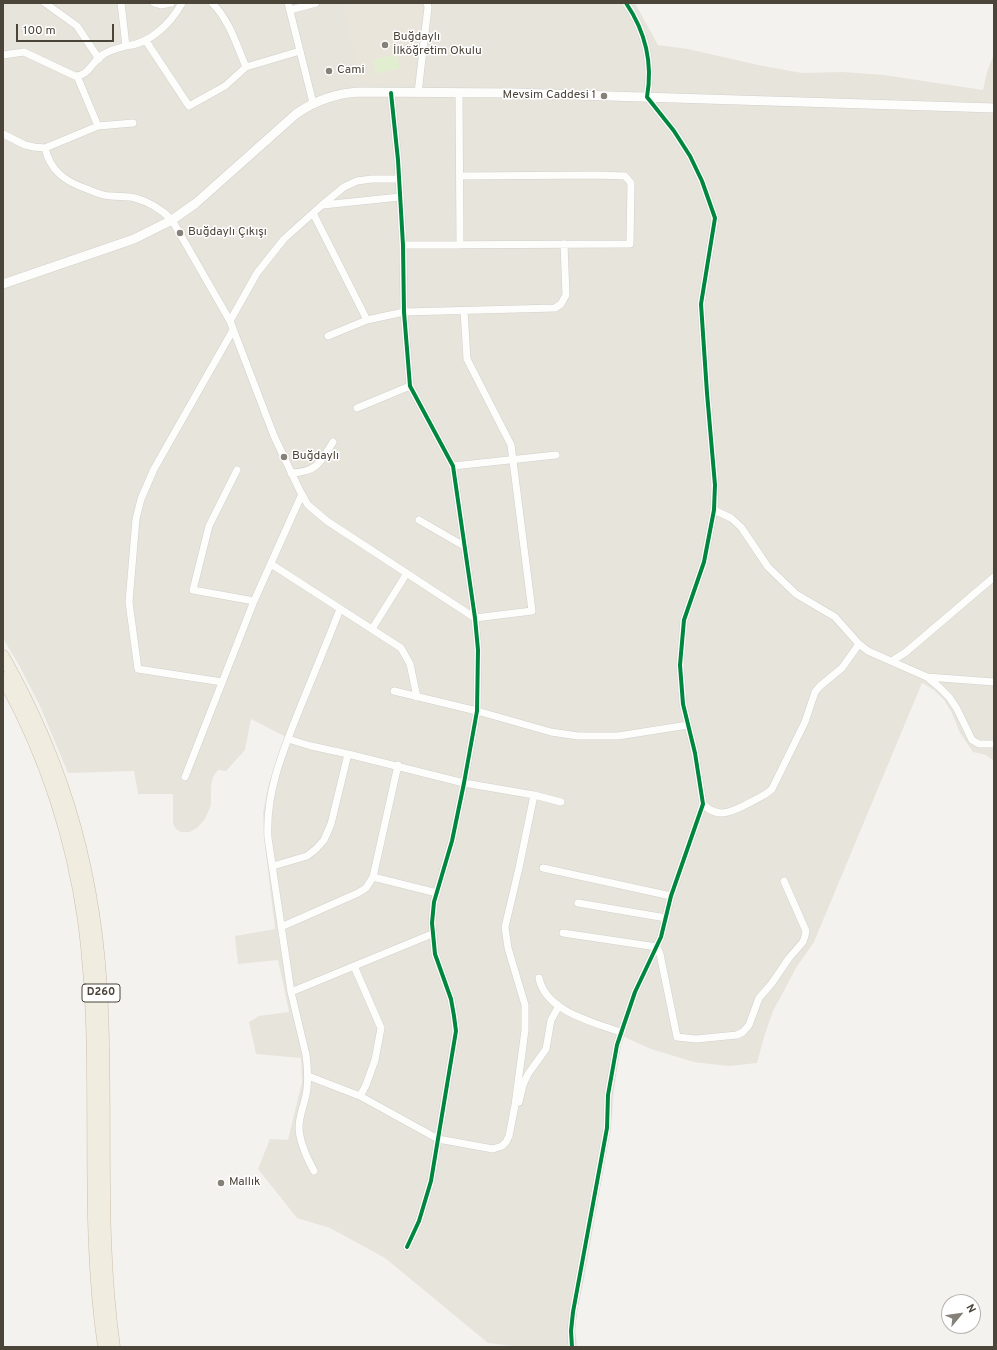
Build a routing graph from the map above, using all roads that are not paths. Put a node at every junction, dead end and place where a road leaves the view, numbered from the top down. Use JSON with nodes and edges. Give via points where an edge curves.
{"nodes":[{"id":1,"x":44,"y":3,"type":"edge"},
{"id":2,"x":121,"y":3,"type":"edge"},
{"id":3,"x":154,"y":3,"type":"edge"},
{"id":4,"x":171,"y":3,"type":"edge"},
{"id":5,"x":182,"y":3,"type":"edge"},
{"id":6,"x":212,"y":3,"type":"edge"},
{"id":7,"x":316,"y":3,"type":"edge"},
{"id":8,"x":427,"y":3,"type":"edge"},
{"id":9,"x":626,"y":3,"type":"edge"},
{"id":10,"x":289,"y":6,"type":"edge"},
{"id":11,"x":146,"y":41,"type":"junction"},
{"id":12,"x":126,"y":46,"type":"junction"},
{"id":13,"x":300,"y":51,"type":"junction"},
{"id":14,"x":3,"y":55,"type":"edge"},
{"id":15,"x":99,"y":58,"type":"junction"},
{"id":16,"x":246,"y":67,"type":"junction"},
{"id":17,"x":77,"y":76,"type":"junction"},
{"id":18,"x":391,"y":93,"type":"junction"},
{"id":19,"x":418,"y":93,"type":"junction"},
{"id":20,"x":459,"y":93,"type":"junction"},
{"id":21,"x":647,"y":97,"type":"junction"},
{"id":22,"x":313,"y":103,"type":"junction"},
{"id":23,"x":994,"y":108,"type":"edge"},
{"id":24,"x":132,"y":122,"type":"dead end"},
{"id":25,"x":98,"y":126,"type":"junction"},
{"id":26,"x":3,"y":134,"type":"edge"},
{"id":27,"x":45,"y":148,"type":"junction"},
{"id":28,"x":460,"y":176,"type":"junction"},
{"id":29,"x":399,"y":179,"type":"junction"},
{"id":30,"x":400,"y":197,"type":"junction"},
{"id":31,"x":322,"y":205,"type":"junction"},
{"id":32,"x":313,"y":213,"type":"junction"},
{"id":33,"x":172,"y":220,"type":"junction"},
{"id":34,"x":564,"y":244,"type":"junction"},
{"id":35,"x":403,"y":245,"type":"junction"},
{"id":36,"x":460,"y":245,"type":"junction"},
{"id":37,"x":3,"y":284,"type":"edge"},
{"id":38,"x":464,"y":311,"type":"junction"},
{"id":39,"x":404,"y":312,"type":"junction"},
{"id":40,"x":367,"y":320,"type":"junction"},
{"id":41,"x":230,"y":321,"type":"junction"},
{"id":42,"x":233,"y":330,"type":"junction"},
{"id":43,"x":328,"y":336,"type":"dead end"},
{"id":44,"x":410,"y":386,"type":"junction"},
{"id":45,"x":357,"y":408,"type":"dead end"},
{"id":46,"x":333,"y":442,"type":"dead end"},
{"id":47,"x":556,"y":455,"type":"dead end"},
{"id":48,"x":513,"y":460,"type":"junction"},
{"id":49,"x":453,"y":466,"type":"junction"},
{"id":50,"x":237,"y":470,"type":"dead end"},
{"id":51,"x":291,"y":472,"type":"junction"},
{"id":52,"x":302,"y":494,"type":"junction"},
{"id":53,"x":714,"y":510,"type":"junction"},
{"id":54,"x":419,"y":520,"type":"dead end"},
{"id":55,"x":464,"y":546,"type":"junction"},
{"id":56,"x":271,"y":564,"type":"junction"},
{"id":57,"x":406,"y":573,"type":"junction"},
{"id":58,"x":994,"y":577,"type":"edge"},
{"id":59,"x":254,"y":601,"type":"junction"},
{"id":60,"x":340,"y":609,"type":"junction"},
{"id":61,"x":475,"y":618,"type":"junction"},
{"id":62,"x":372,"y":629,"type":"junction"},
{"id":63,"x":859,"y":644,"type":"junction"},
{"id":64,"x":3,"y":656,"type":"edge"},
{"id":65,"x":892,"y":661,"type":"junction"},
{"id":66,"x":927,"y":677,"type":"junction"},
{"id":67,"x":3,"y":678,"type":"edge"},
{"id":68,"x":222,"y":682,"type":"junction"},
{"id":69,"x":994,"y":682,"type":"edge"},
{"id":70,"x":394,"y":691,"type":"dead end"},
{"id":71,"x":417,"y":697,"type":"junction"},
{"id":72,"x":477,"y":711,"type":"junction"},
{"id":73,"x":688,"y":725,"type":"junction"},
{"id":74,"x":288,"y":739,"type":"junction"},
{"id":75,"x":993,"y":747,"type":"edge"},
{"id":76,"x":348,"y":754,"type":"junction"},
{"id":77,"x":398,"y":766,"type":"junction"},
{"id":78,"x":186,"y":777,"type":"dead end"},
{"id":79,"x":464,"y":783,"type":"junction"},
{"id":80,"x":534,"y":795,"type":"junction"},
{"id":81,"x":561,"y":802,"type":"dead end"},
{"id":82,"x":703,"y":804,"type":"junction"},
{"id":83,"x":273,"y":866,"type":"junction"},
{"id":84,"x":543,"y":868,"type":"dead end"},
{"id":85,"x":373,"y":877,"type":"junction"},
{"id":86,"x":784,"y":881,"type":"dead end"},
{"id":87,"x":437,"y":892,"type":"junction"},
{"id":88,"x":671,"y":896,"type":"junction"},
{"id":89,"x":578,"y":903,"type":"dead end"},
{"id":90,"x":666,"y":918,"type":"junction"},
{"id":91,"x":281,"y":927,"type":"junction"},
{"id":92,"x":563,"y":933,"type":"dead end"},
{"id":93,"x":432,"y":934,"type":"junction"},
{"id":94,"x":656,"y":946,"type":"junction"},
{"id":95,"x":354,"y":966,"type":"junction"},
{"id":96,"x":539,"y":978,"type":"dead end"},
{"id":97,"x":290,"y":992,"type":"junction"},
{"id":98,"x":559,"y":1006,"type":"junction"},
{"id":99,"x":620,"y":1032,"type":"junction"},
{"id":100,"x":308,"y":1076,"type":"junction"},
{"id":101,"x":360,"y":1096,"type":"junction"},
{"id":102,"x":515,"y":1105,"type":"junction"},
{"id":103,"x":438,"y":1139,"type":"junction"},
{"id":104,"x":314,"y":1171,"type":"dead end"},
{"id":105,"x":407,"y":1247,"type":"dead end"},
{"id":106,"x":104,"y":1347,"type":"edge"},
{"id":107,"x":114,"y":1347,"type":"edge"},
{"id":108,"x":572,"y":1347,"type":"edge"}],
"edges":[{"from":1,"to":15,"type":"street","via":[[77,26]]},
{"from":2,"to":12,"type":"street"},
{"from":3,"to":4,"type":"street"},
{"from":5,"to":11,"type":"street","via":[[169,21]]},
{"from":6,"to":16,"type":"street","via":[[227,22]]},
{"from":7,"to":10,"type":"street"},
{"from":8,"to":19,"type":"street"},
{"from":9,"to":21,"type":"street","via":[[642,32],[647,50]]},
{"from":10,"to":13,"type":"street"},
{"from":11,"to":12,"type":"street"},
{"from":11,"to":16,"type":"street","via":[[189,106],[225,86]]},
{"from":12,"to":15,"type":"street","via":[[103,54]]},
{"from":13,"to":16,"type":"street"},
{"from":13,"to":22,"type":"street"},
{"from":14,"to":17,"type":"street","via":[[24,52]]},
{"from":15,"to":17,"type":"street","via":[[87,72]]},
{"from":17,"to":25,"type":"street"},
{"from":18,"to":19,"type":"street"},
{"from":18,"to":22,"type":"street","via":[[341,94]]},
{"from":18,"to":29,"type":"street"},
{"from":19,"to":20,"type":"street"},
{"from":20,"to":21,"type":"street"},
{"from":20,"to":28,"type":"street"},
{"from":21,"to":23,"type":"street"},
{"from":21,"to":53,"type":"street","via":[[666,119],[690,156],[715,218],[701,304],[715,485]]},
{"from":22,"to":33,"type":"street","via":[[296,114],[196,203]]},
{"from":24,"to":25,"type":"street"},
{"from":25,"to":27,"type":"street"},
{"from":26,"to":27,"type":"street","via":[[34,147]]},
{"from":27,"to":33,"type":"street","via":[[54,169],[68,181],[100,194],[143,201],[159,209]]},
{"from":28,"to":34,"type":"street","via":[[625,176],[631,183],[630,244]]},
{"from":28,"to":36,"type":"street"},
{"from":29,"to":30,"type":"street"},
{"from":29,"to":31,"type":"street","via":[[357,181],[344,187]]},
{"from":30,"to":31,"type":"street"},
{"from":30,"to":35,"type":"street"},
{"from":31,"to":32,"type":"street"},
{"from":32,"to":40,"type":"street"},
{"from":32,"to":41,"type":"street","via":[[284,239],[257,273]]},
{"from":33,"to":37,"type":"street","via":[[134,239]]},
{"from":33,"to":41,"type":"street"},
{"from":34,"to":36,"type":"street"},
{"from":34,"to":38,"type":"street","via":[[566,295],[558,306],[551,309]]},
{"from":35,"to":36,"type":"street"},
{"from":35,"to":39,"type":"street"},
{"from":38,"to":39,"type":"street"},
{"from":38,"to":48,"type":"street","via":[[467,359],[511,445]]},
{"from":39,"to":40,"type":"street"},
{"from":39,"to":44,"type":"street"},
{"from":40,"to":43,"type":"street"},
{"from":41,"to":42,"type":"street"},
{"from":42,"to":51,"type":"street","via":[[271,429]]},
{"from":42,"to":68,"type":"street","via":[[144,488],[136,519],[129,602],[138,669]]},
{"from":44,"to":45,"type":"street"},
{"from":44,"to":49,"type":"street"},
{"from":46,"to":51,"type":"street","via":[[318,466],[306,471]]},
{"from":47,"to":48,"type":"street"},
{"from":48,"to":49,"type":"street"},
{"from":48,"to":61,"type":"street","via":[[532,611]]},
{"from":49,"to":55,"type":"street"},
{"from":50,"to":59,"type":"street","via":[[210,526],[193,590]]},
{"from":51,"to":52,"type":"street"},
{"from":52,"to":56,"type":"street"},
{"from":52,"to":57,"type":"street","via":[[308,505],[320,516]]},
{"from":53,"to":63,"type":"street","via":[[731,518],[741,527],[768,567],[792,591],[835,617]]},
{"from":53,"to":73,"type":"street","via":[[704,562],[684,620],[682,635],[681,680]]},
{"from":54,"to":55,"type":"street"},
{"from":55,"to":61,"type":"street"},
{"from":56,"to":59,"type":"street"},
{"from":56,"to":60,"type":"street"},
{"from":57,"to":61,"type":"street"},
{"from":57,"to":62,"type":"street"},
{"from":58,"to":65,"type":"street"},
{"from":59,"to":68,"type":"street"},
{"from":60,"to":62,"type":"street"},
{"from":60,"to":74,"type":"street"},
{"from":61,"to":72,"type":"street","via":[[478,664]]},
{"from":62,"to":71,"type":"street","via":[[405,653]]},
{"from":63,"to":65,"type":"street","via":[[868,651]]},
{"from":63,"to":82,"type":"street","via":[[842,668],[815,692],[806,722],[772,789],[727,813],[714,812]]},
{"from":64,"to":107,"type":"highway","number":"D260","via":[[33,712],[58,772],[77,830],[92,903],[102,1009],[105,1256]]},
{"from":65,"to":66,"type":"street"},
{"from":66,"to":69,"type":"street"},
{"from":66,"to":75,"type":"street","via":[[949,697],[972,740]]},
{"from":67,"to":106,"type":"highway","number":"D260","via":[[34,740],[54,794],[73,859],[84,922],[92,1039],[94,1250]]},
{"from":68,"to":78,"type":"street"},
{"from":70,"to":71,"type":"street"},
{"from":71,"to":72,"type":"street"},
{"from":72,"to":73,"type":"street","via":[[551,732],[578,736],[618,736]]},
{"from":72,"to":79,"type":"street"},
{"from":73,"to":82,"type":"street"},
{"from":74,"to":76,"type":"street"},
{"from":74,"to":83,"type":"street","via":[[268,810],[268,838]]},
{"from":76,"to":77,"type":"street"},
{"from":76,"to":83,"type":"street","via":[[331,824],[324,840],[307,856]]},
{"from":77,"to":79,"type":"street"},
{"from":77,"to":85,"type":"street"},
{"from":79,"to":80,"type":"street"},
{"from":79,"to":87,"type":"street","via":[[452,841]]},
{"from":80,"to":81,"type":"street"},
{"from":80,"to":102,"type":"street","via":[[505,927],[526,1015]]},
{"from":82,"to":88,"type":"street"},
{"from":83,"to":91,"type":"street"},
{"from":84,"to":88,"type":"street"},
{"from":85,"to":87,"type":"street"},
{"from":85,"to":91,"type":"street","via":[[366,888],[358,894]]},
{"from":86,"to":94,"type":"street","via":[[806,936],[759,998],[748,1028],[740,1034],[696,1039],[677,1037],[660,954]]},
{"from":87,"to":93,"type":"street"},
{"from":88,"to":90,"type":"street"},
{"from":89,"to":90,"type":"street"},
{"from":90,"to":94,"type":"street"},
{"from":91,"to":97,"type":"street"},
{"from":92,"to":94,"type":"street"},
{"from":93,"to":95,"type":"street"},
{"from":93,"to":103,"type":"street","via":[[437,963],[451,998],[456,1031]]},
{"from":94,"to":99,"type":"street"},
{"from":95,"to":97,"type":"street"},
{"from":95,"to":101,"type":"street","via":[[381,1028],[375,1060]]},
{"from":96,"to":98,"type":"street","via":[[544,992]]},
{"from":97,"to":100,"type":"street","via":[[306,1055]]},
{"from":98,"to":99,"type":"street"},
{"from":98,"to":102,"type":"street","via":[[552,1020],[546,1049],[528,1074],[519,1103]]},
{"from":99,"to":108,"type":"street","via":[[610,1078],[607,1128],[573,1312]]},
{"from":100,"to":101,"type":"street"},
{"from":100,"to":104,"type":"street","via":[[299,1127],[303,1147]]},
{"from":101,"to":103,"type":"street"},
{"from":102,"to":103,"type":"street","via":[[508,1139],[499,1148]]},
{"from":103,"to":105,"type":"street","via":[[428,1193]]}]}
